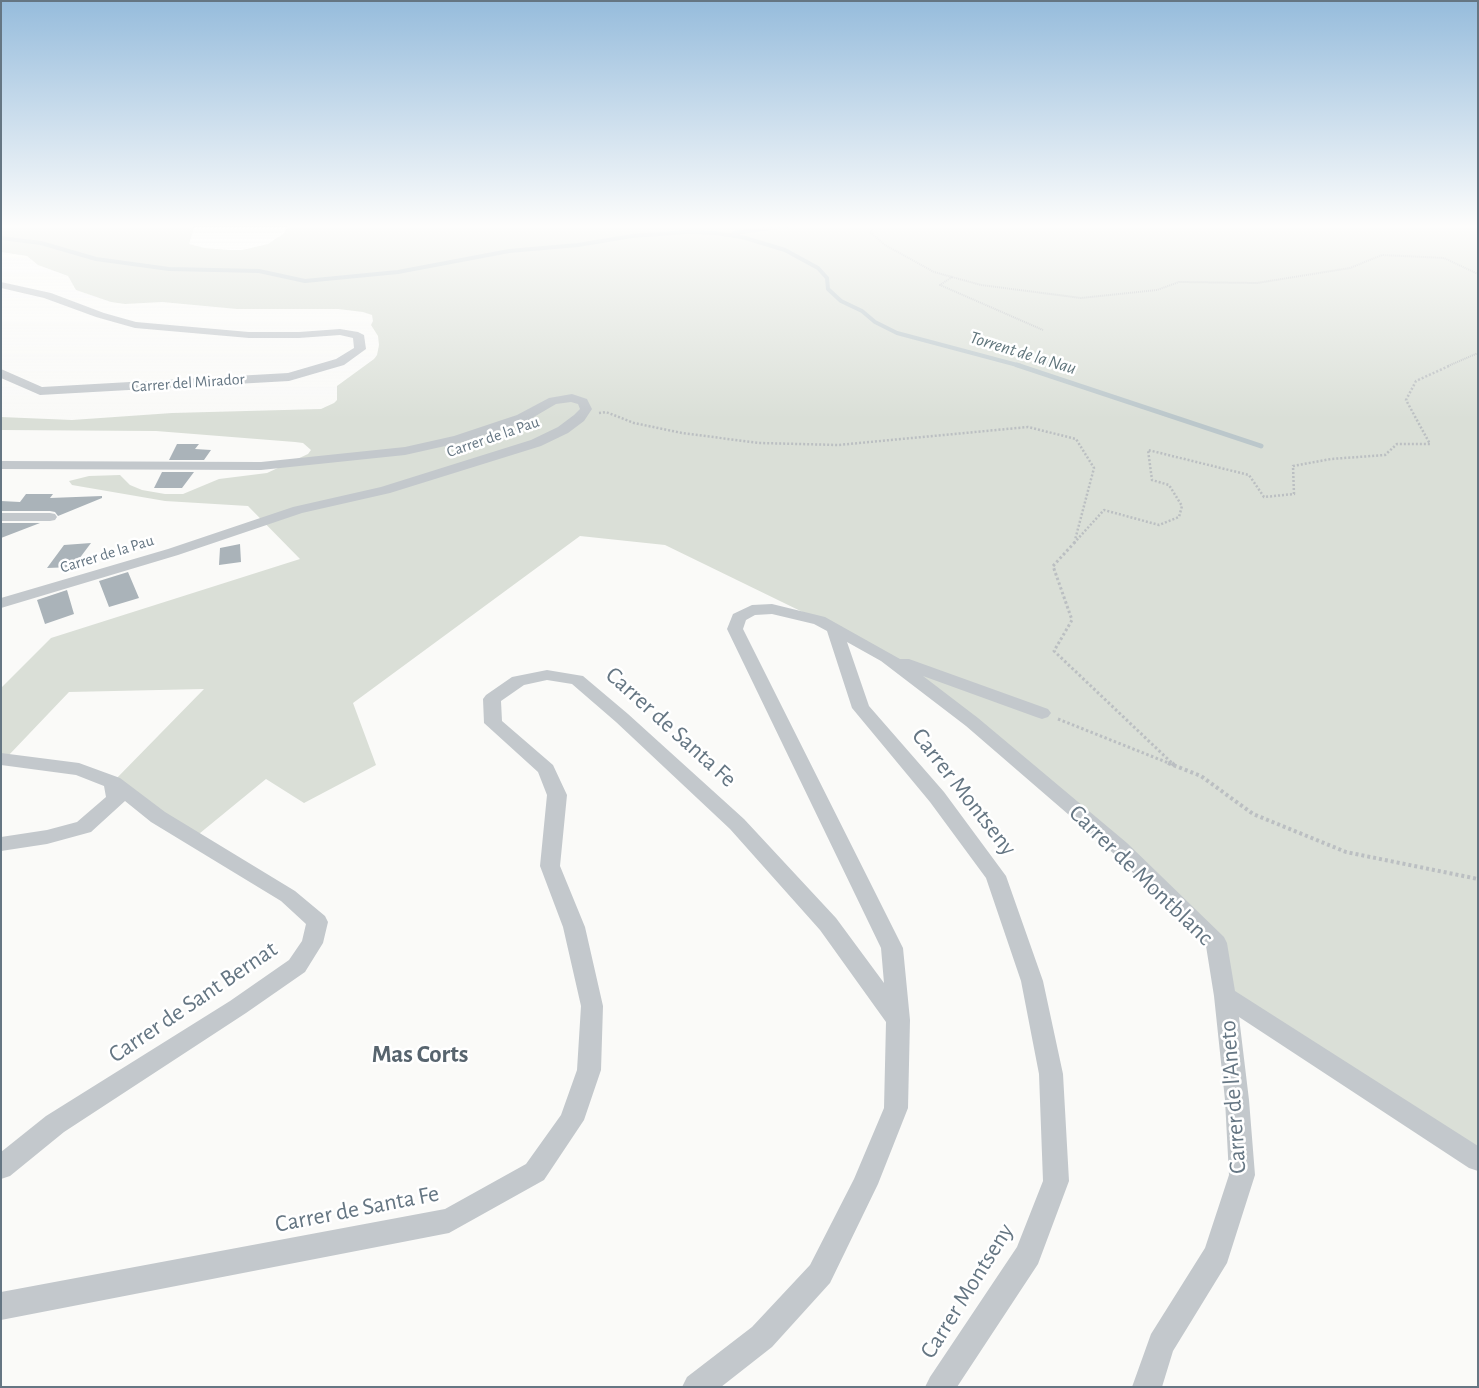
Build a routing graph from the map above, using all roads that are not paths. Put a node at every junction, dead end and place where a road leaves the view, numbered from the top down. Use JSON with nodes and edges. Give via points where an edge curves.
{"nodes":[{"id":1,"x":20,"y":290,"type":"edge"},
{"id":2,"x":1,"y":373,"type":"edge"},
{"id":3,"x":1,"y":465,"type":"edge"},
{"id":4,"x":1,"y":517,"type":"edge"},
{"id":5,"x":50,"y":517,"type":"dead end"},
{"id":6,"x":1,"y":603,"type":"edge"},
{"id":7,"x":834,"y":627,"type":"junction"},
{"id":8,"x":887,"y":657,"type":"junction"},
{"id":9,"x":1042,"y":712,"type":"road end"},
{"id":10,"x":1,"y":759,"type":"edge"},
{"id":11,"x":113,"y":782,"type":"junction"},
{"id":12,"x":1,"y":844,"type":"edge"},
{"id":13,"x":1225,"y":996,"type":"junction"},
{"id":14,"x":898,"y":1020,"type":"junction"},
{"id":15,"x":1478,"y":1160,"type":"edge"},
{"id":16,"x":1,"y":1168,"type":"edge"},
{"id":17,"x":1,"y":1306,"type":"edge"},
{"id":18,"x":697,"y":1387,"type":"edge"},
{"id":19,"x":940,"y":1387,"type":"edge"},
{"id":20,"x":1147,"y":1387,"type":"edge"}],
"edges":[{"from":1,"to":2,"type":"street","name":"Carrer del Mirador","via":[[47,295],[136,325],[249,336],[340,332],[358,335],[360,349],[340,362],[289,377],[40,391]]},
{"from":3,"to":6,"type":"street","name":"Carrer de la Pau","via":[[266,465],[345,458],[414,449],[458,439],[522,418],[553,401],[572,398],[583,402],[586,409],[563,430],[536,443],[385,490],[298,510],[173,552]]},
{"from":4,"to":5,"type":"street"},
{"from":7,"to":8,"type":"street","name":"Carrer de Montblanc"},
{"from":7,"to":14,"type":"street","name":"Carrer de Montblanc","via":[[819,620],[772,609],[752,610],[738,617],[735,629],[892,948]]},
{"from":7,"to":19,"type":"street","name":"Carrer Montseny","via":[[861,708],[937,797],[996,876],[1032,981],[1051,1074],[1056,1181],[1028,1255]]},
{"from":8,"to":9,"type":"street","name":"Carrer de Montblanc"},
{"from":8,"to":13,"type":"street","name":"Carrer de Montblanc","via":[[972,722],[1120,848],[1216,943]]},
{"from":10,"to":11,"type":"street","via":[[78,769]]},
{"from":11,"to":12,"type":"street","via":[[116,799],[84,827]]},
{"from":11,"to":16,"type":"street","name":"Carrer de Sant Bernat","via":[[158,816],[288,896],[317,922],[312,943],[297,966],[55,1124]]},
{"from":13,"to":15,"type":"street"},
{"from":13,"to":20,"type":"street","name":"Carrer de l'Aneto","via":[[1238,1100],[1242,1175],[1217,1254],[1162,1344]]},
{"from":14,"to":17,"type":"street","name":"Carrer de Santa Fe","via":[[828,924],[737,824],[622,718],[577,680],[547,676],[518,681],[492,699],[493,722],[546,769],[557,795],[550,866],[574,927],[592,1006],[589,1070],[572,1120],[535,1172],[449,1221]]},
{"from":14,"to":18,"type":"street","via":[[896,1108],[865,1184],[820,1274],[762,1337]]}]}
